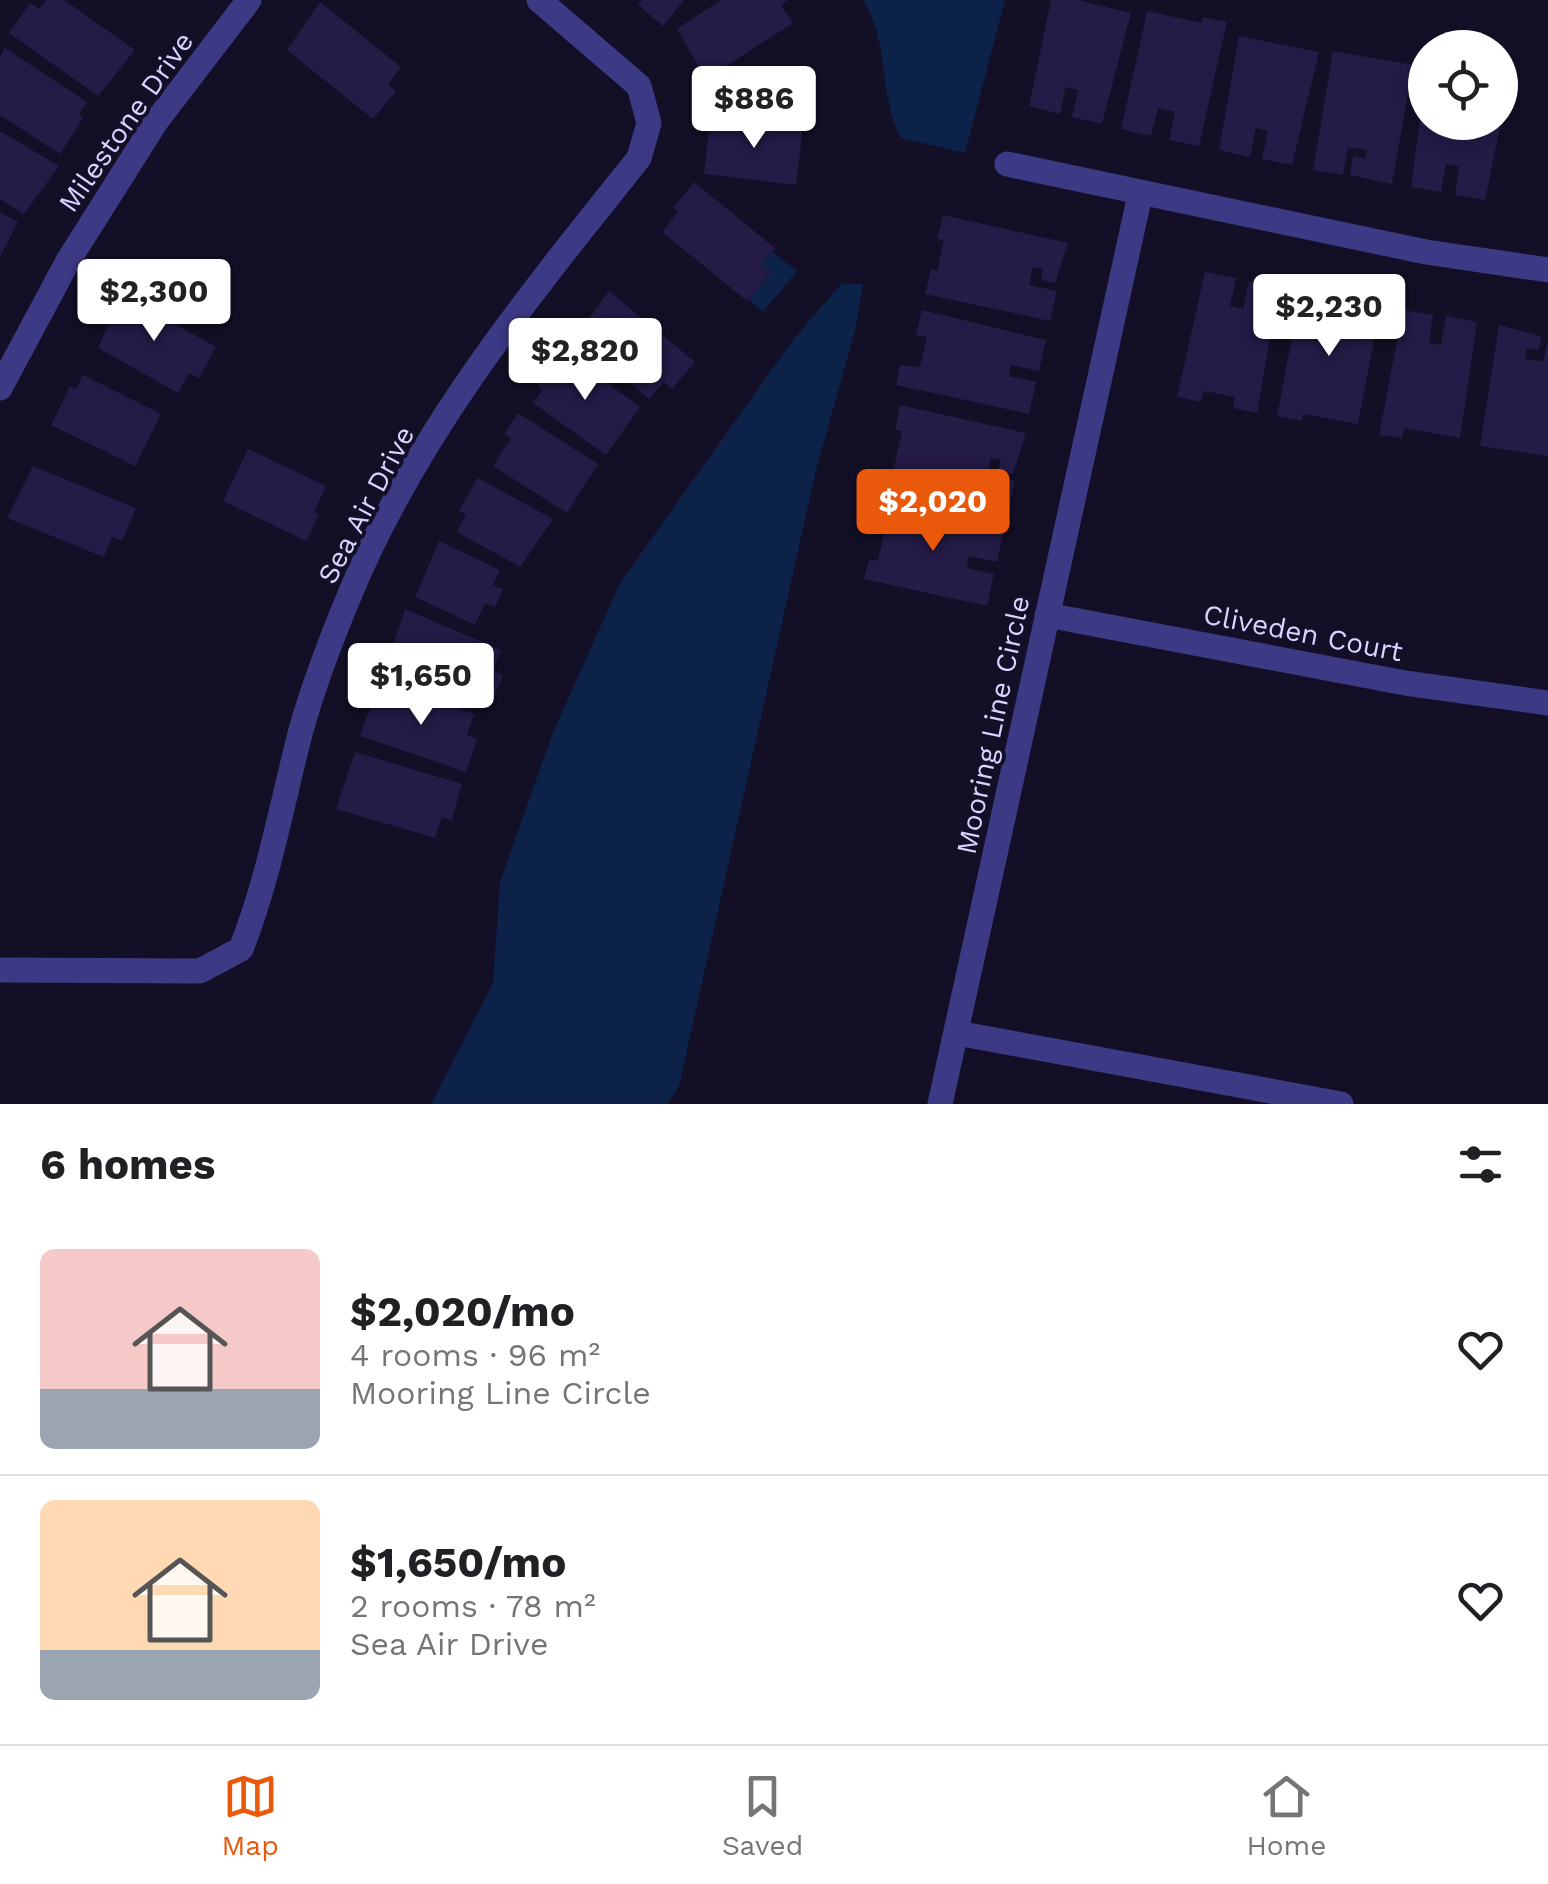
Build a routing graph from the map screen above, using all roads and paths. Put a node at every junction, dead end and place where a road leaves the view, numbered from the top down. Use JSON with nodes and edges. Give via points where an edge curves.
{"nodes":[{"id":1,"x":249,"y":0,"type":"edge"},
{"id":2,"x":539,"y":0,"type":"edge"},
{"id":3,"x":1007,"y":164,"type":"dead end"},
{"id":4,"x":1140,"y":195,"type":"junction"},
{"id":5,"x":1548,"y":270,"type":"edge"},
{"id":6,"x":0,"y":388,"type":"edge"},
{"id":7,"x":1047,"y":615,"type":"junction"},
{"id":8,"x":1548,"y":703,"type":"edge"},
{"id":9,"x":0,"y":970,"type":"edge"},
{"id":10,"x":958,"y":1032,"type":"junction"},
{"id":11,"x":940,"y":1104,"type":"edge"},
{"id":12,"x":1341,"y":1104,"type":"edge"}],
"edges":[{"from":1,"to":6,"type":"street","name":"Milestone Drive","via":[[155,123],[68,261]]},
{"from":2,"to":9,"type":"street","name":"Sea Air Drive","via":[[639,86],[649,123],[640,158],[504,328],[410,476],[350,592],[302,725],[259,904],[241,949],[200,971]]},
{"from":3,"to":4,"type":"street"},
{"from":4,"to":5,"type":"street"},
{"from":4,"to":7,"type":"street","name":"Mooring Line Circle"},
{"from":7,"to":8,"type":"street","name":"Cliveden Court"},
{"from":7,"to":10,"type":"street","name":"Mooring Line Circle"},
{"from":10,"to":11,"type":"street","name":"Mooring Line Circle"},
{"from":10,"to":12,"type":"street"}]}
